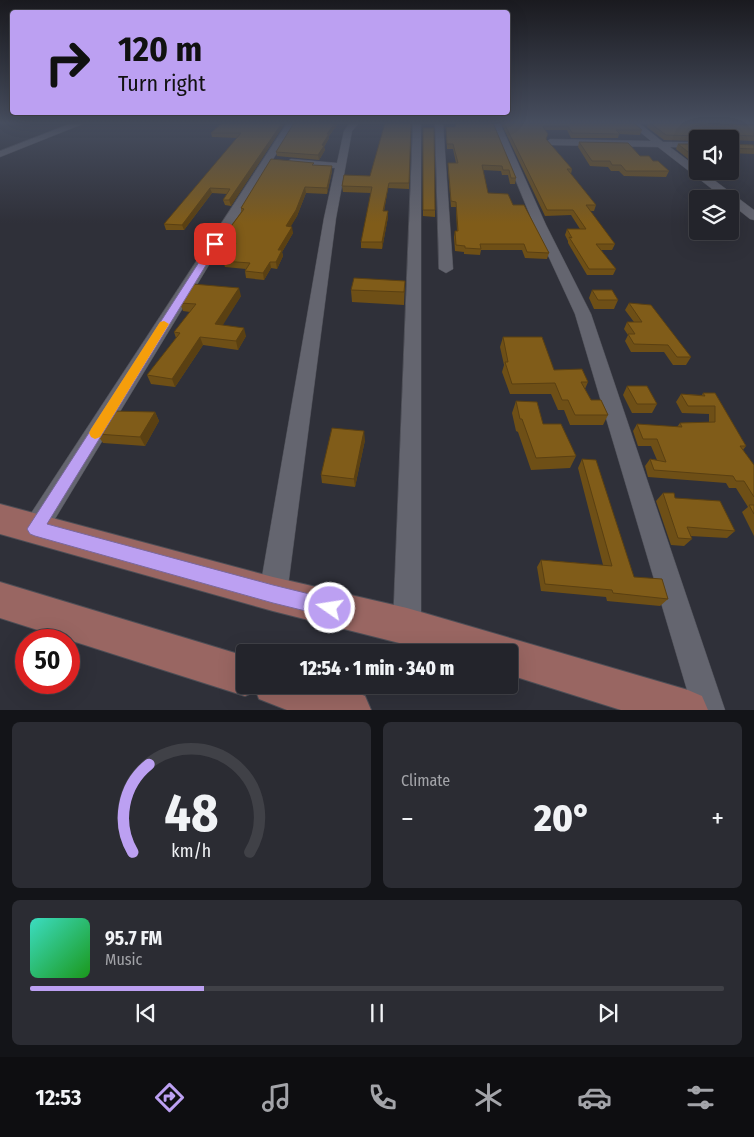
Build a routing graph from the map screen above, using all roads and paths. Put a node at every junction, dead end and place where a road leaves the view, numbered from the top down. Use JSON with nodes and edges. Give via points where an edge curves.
{"nodes":[{"id":1,"x":270,"y":156,"type":"edge"},
{"id":2,"x":343,"y":156,"type":"edge"},
{"id":3,"x":416,"y":156,"type":"edge"},
{"id":4,"x":441,"y":156,"type":"edge"},
{"id":5,"x":510,"y":156,"type":"edge"},
{"id":6,"x":677,"y":156,"type":"edge"},
{"id":7,"x":268,"y":160,"type":"junction"},
{"id":8,"x":341,"y":166,"type":"junction"},
{"id":9,"x":754,"y":216,"type":"edge"},
{"id":10,"x":446,"y":269,"type":"dead end"},
{"id":11,"x":0,"y":519,"type":"edge"},
{"id":12,"x":35,"y":529,"type":"junction"},
{"id":13,"x":273,"y":594,"type":"junction"},
{"id":14,"x":0,"y":600,"type":"edge"},
{"id":15,"x":407,"y":626,"type":"junction"},
{"id":16,"x":469,"y":644,"type":"edge"},
{"id":17,"x":518,"y":658,"type":"edge"},
{"id":18,"x":236,"y":673,"type":"edge"},
{"id":19,"x":301,"y":694,"type":"edge"},
{"id":20,"x":350,"y":710,"type":"edge"},
{"id":21,"x":688,"y":710,"type":"edge"},
{"id":22,"x":710,"y":710,"type":"edge"}],
"edges":[{"from":1,"to":7,"type":"street"},
{"from":2,"to":8,"type":"street"},
{"from":3,"to":15,"type":"street"},
{"from":4,"to":10,"type":"street"},
{"from":5,"to":22,"type":"street","via":[[583,314]]},
{"from":6,"to":9,"type":"street"},
{"from":7,"to":8,"type":"street"},
{"from":7,"to":12,"type":"street"},
{"from":8,"to":13,"type":"street","via":[[330,218]]},
{"from":11,"to":12,"type":"main road"},
{"from":12,"to":13,"type":"main road"},
{"from":13,"to":15,"type":"main road"},
{"from":14,"to":18,"type":"main road"},
{"from":15,"to":16,"type":"main road"},
{"from":17,"to":21,"type":"main road"},
{"from":19,"to":20,"type":"main road"}]}
